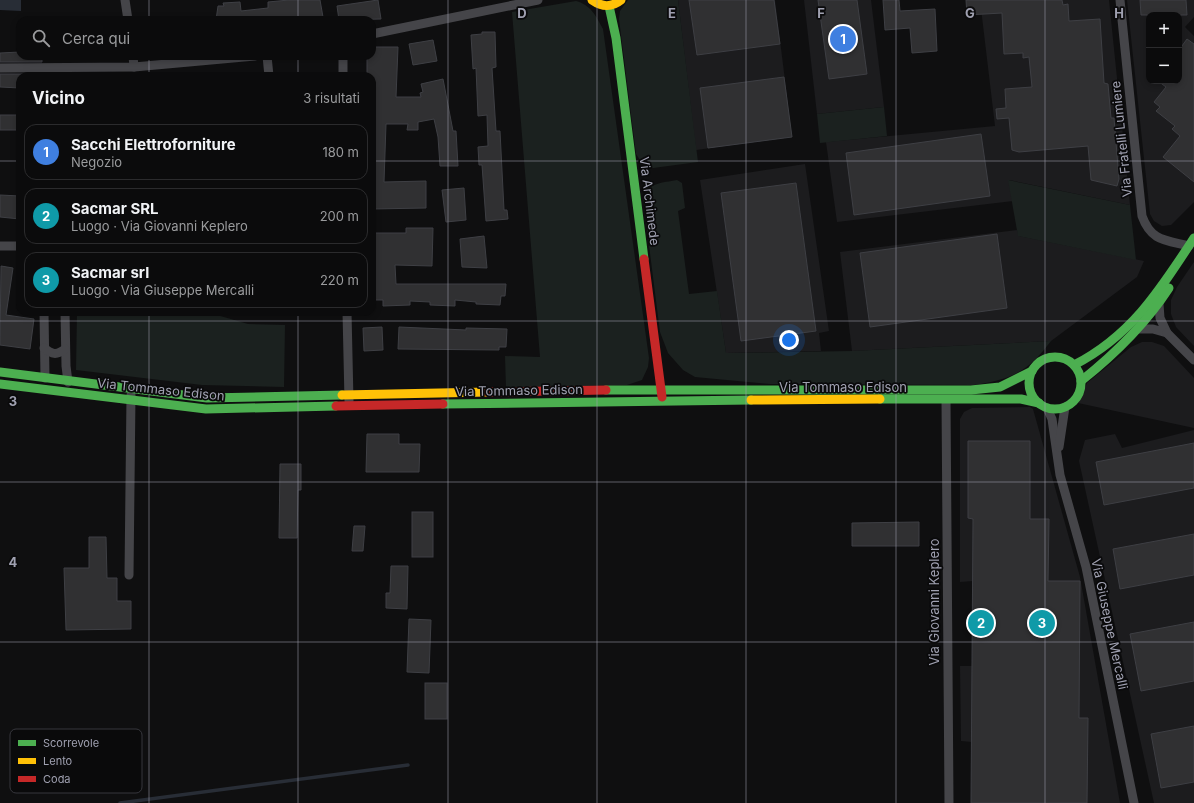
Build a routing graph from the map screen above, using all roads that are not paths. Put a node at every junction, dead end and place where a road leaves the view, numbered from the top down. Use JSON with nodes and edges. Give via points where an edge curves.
{"nodes":[{"id":1,"x":125,"y":0,"type":"edge"},
{"id":2,"x":538,"y":0,"type":"edge"},
{"id":3,"x":592,"y":0,"type":"edge"},
{"id":4,"x":621,"y":0,"type":"edge"},
{"id":5,"x":1120,"y":0,"type":"edge"},
{"id":6,"x":609,"y":6,"type":"junction"},
{"id":7,"x":127,"y":16,"type":"edge"},
{"id":8,"x":376,"y":33,"type":"edge"},
{"id":9,"x":133,"y":60,"type":"edge"},
{"id":10,"x":211,"y":60,"type":"edge"},
{"id":11,"x":267,"y":60,"type":"edge"},
{"id":12,"x":343,"y":60,"type":"edge"},
{"id":13,"x":134,"y":67,"type":"junction"},
{"id":14,"x":0,"y":68,"type":"edge"},
{"id":15,"x":269,"y":72,"type":"edge"},
{"id":16,"x":343,"y":72,"type":"edge"},
{"id":17,"x":1192,"y":242,"type":"edge"},
{"id":18,"x":0,"y":246,"type":"edge"},
{"id":19,"x":16,"y":246,"type":"edge"},
{"id":20,"x":1182,"y":257,"type":"junction"},
{"id":21,"x":1159,"y":304,"type":"junction"},
{"id":22,"x":44,"y":316,"type":"edge"},
{"id":23,"x":65,"y":316,"type":"edge"},
{"id":24,"x":347,"y":316,"type":"edge"},
{"id":25,"x":1138,"y":329,"type":"junction"},
{"id":26,"x":1167,"y":333,"type":"junction"},
{"id":27,"x":44,"y":348,"type":"junction"},
{"id":28,"x":65,"y":349,"type":"junction"},
{"id":29,"x":1194,"y":360,"type":"edge"},
{"id":30,"x":1074,"y":365,"type":"junction"},
{"id":31,"x":1032,"y":371,"type":"junction"},
{"id":32,"x":0,"y":372,"type":"edge"},
{"id":33,"x":45,"y":378,"type":"junction"},
{"id":34,"x":1081,"y":381,"type":"junction"},
{"id":35,"x":68,"y":382,"type":"junction"},
{"id":36,"x":0,"y":384,"type":"edge"},
{"id":37,"x":131,"y":389,"type":"junction"},
{"id":38,"x":661,"y":389,"type":"junction"},
{"id":39,"x":348,"y":396,"type":"junction"},
{"id":40,"x":131,"y":400,"type":"junction"},
{"id":41,"x":663,"y":400,"type":"junction"},
{"id":42,"x":946,"y":400,"type":"junction"},
{"id":43,"x":1043,"y":406,"type":"junction"},
{"id":44,"x":349,"y":407,"type":"junction"},
{"id":45,"x":1065,"y":407,"type":"junction"},
{"id":46,"x":1058,"y":452,"type":"junction"},
{"id":47,"x":129,"y":575,"type":"dead end"},
{"id":48,"x":948,"y":803,"type":"edge"},
{"id":49,"x":1134,"y":803,"type":"edge"}],
"edges":[{"from":1,"to":7,"type":"street"},
{"from":2,"to":8,"type":"street"},
{"from":3,"to":6,"type":"street"},
{"from":4,"to":6,"type":"street"},
{"from":5,"to":17,"type":"street","name":"Via Fratelli Lumiere","via":[[1142,216],[1146,228],[1154,236]]},
{"from":6,"to":38,"type":"street","name":"Via Archimede","via":[[616,38]]},
{"from":9,"to":13,"type":"street"},
{"from":10,"to":13,"type":"street"},
{"from":11,"to":15,"type":"street"},
{"from":12,"to":16,"type":"street"},
{"from":13,"to":14,"type":"street"},
{"from":17,"to":20,"type":"street"},
{"from":18,"to":19,"type":"street"},
{"from":20,"to":21,"type":"street","via":[[1172,282]]},
{"from":20,"to":30,"type":"street","via":[[1154,297],[1115,340]]},
{"from":21,"to":25,"type":"street"},
{"from":21,"to":26,"type":"street","via":[[1160,318]]},
{"from":22,"to":27,"type":"street"},
{"from":23,"to":28,"type":"street"},
{"from":24,"to":39,"type":"street"},
{"from":25,"to":26,"type":"street"},
{"from":25,"to":34,"type":"street","via":[[1110,358]]},
{"from":26,"to":29,"type":"street"},
{"from":27,"to":28,"type":"street","via":[[52,354],[59,354]]},
{"from":27,"to":33,"type":"street"},
{"from":28,"to":35,"type":"street"},
{"from":30,"to":31,"type":"street","via":[[1064,358],[1051,357],[1037,364]]},
{"from":30,"to":34,"type":"street"},
{"from":31,"to":38,"type":"street","name":"Via Tommaso Edison","via":[[1000,387],[971,390]]},
{"from":31,"to":43,"type":"street","via":[[1029,378],[1031,392]]},
{"from":32,"to":33,"type":"street","name":"Via Tommaso Edison"},
{"from":33,"to":35,"type":"street","name":"Via Tommaso Edison"},
{"from":34,"to":45,"type":"street","via":[[1077,396]]},
{"from":35,"to":37,"type":"street","name":"Via Tommaso Edison"},
{"from":36,"to":40,"type":"street","name":"Via Tommaso Edison"},
{"from":37,"to":39,"type":"street","name":"Via Tommaso Edison","via":[[207,398]]},
{"from":37,"to":40,"type":"street"},
{"from":38,"to":39,"type":"street","name":"Via Tommaso Edison"},
{"from":38,"to":41,"type":"street","name":"Via Archimede"},
{"from":39,"to":44,"type":"street"},
{"from":40,"to":44,"type":"street","name":"Via Tommaso Edison","via":[[206,409]]},
{"from":40,"to":47,"type":"street"},
{"from":41,"to":42,"type":"street","name":"Via Tommaso Edison"},
{"from":41,"to":44,"type":"street","name":"Via Tommaso Edison"},
{"from":42,"to":43,"type":"street","name":"Via Tommaso Edison","via":[[1021,399]]},
{"from":42,"to":48,"type":"street","name":"Via Giovanni Keplero"},
{"from":43,"to":45,"type":"street","via":[[1053,409]]},
{"from":43,"to":46,"type":"street","name":"Via Giuseppe Mercalli","via":[[1052,419]]},
{"from":45,"to":46,"type":"street","name":"Via Giuseppe Mercalli"},
{"from":46,"to":49,"type":"street","name":"Via Giuseppe Mercalli","via":[[1060,475],[1086,567]]}]}
